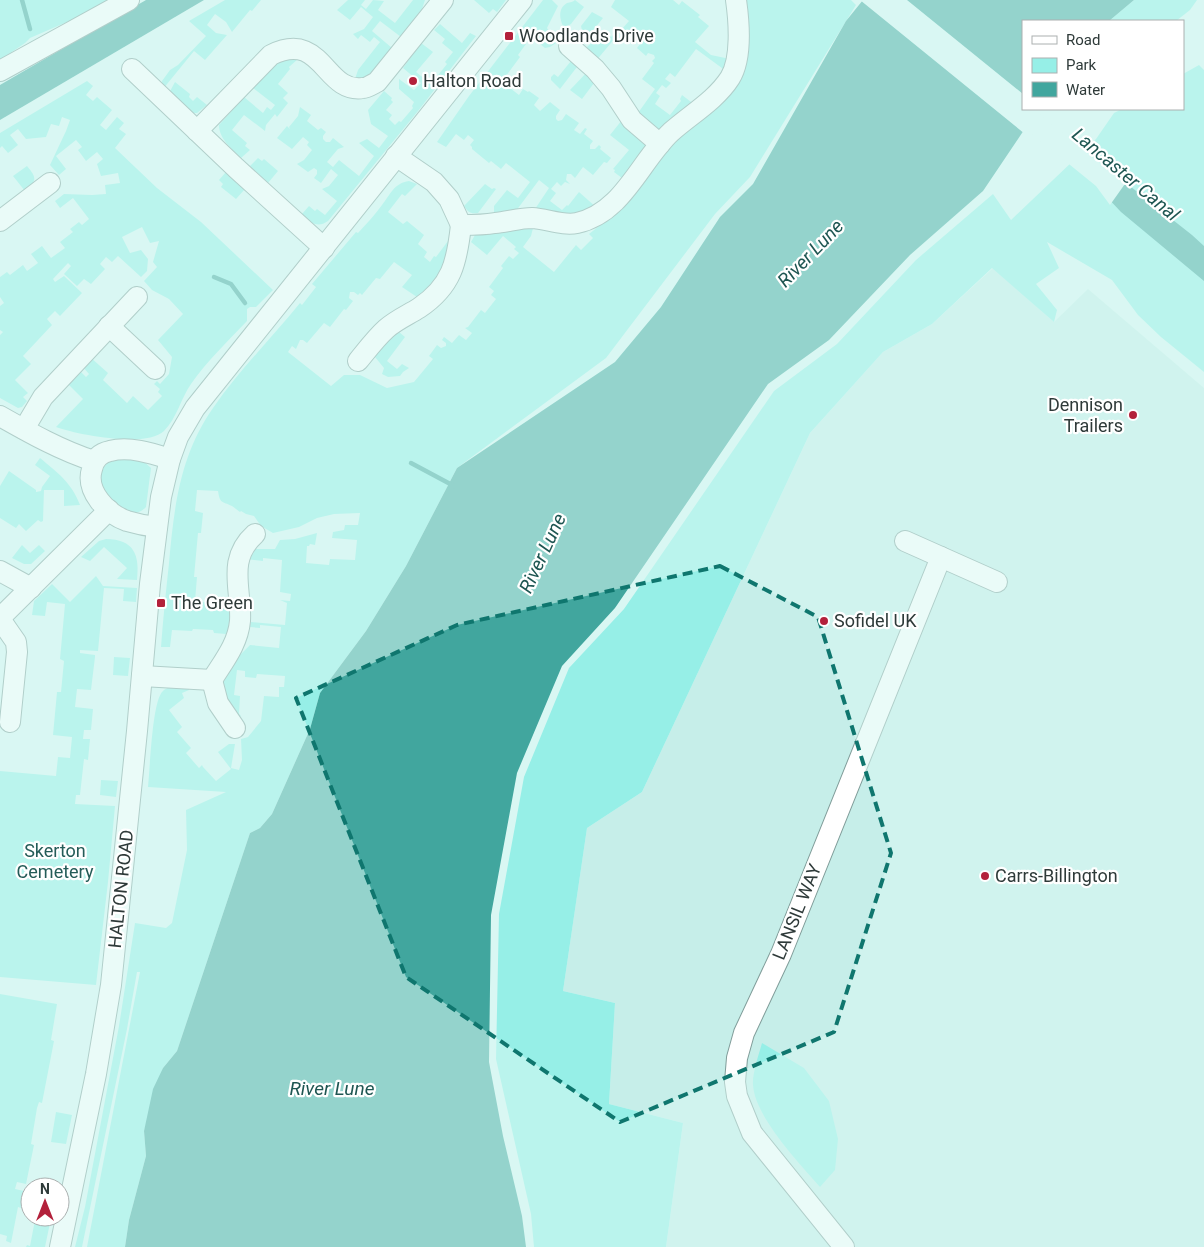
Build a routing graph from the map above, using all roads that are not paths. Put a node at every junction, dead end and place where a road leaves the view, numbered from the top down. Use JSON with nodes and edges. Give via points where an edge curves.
{"nodes":[{"id":1,"x":129,"y":0,"type":"edge"},
{"id":2,"x":443,"y":0,"type":"edge"},
{"id":3,"x":522,"y":0,"type":"edge"},
{"id":4,"x":736,"y":0,"type":"edge"},
{"id":5,"x":569,"y":46,"type":"dead end"},
{"id":6,"x":0,"y":71,"type":"edge"},
{"id":7,"x":143,"y":73,"type":"dead end"},
{"id":8,"x":197,"y":131,"type":"junction"},
{"id":9,"x":660,"y":144,"type":"junction"},
{"id":10,"x":396,"y":156,"type":"junction"},
{"id":11,"x":50,"y":183,"type":"dead end"},
{"id":12,"x":0,"y":221,"type":"edge"},
{"id":13,"x":461,"y":225,"type":"junction"},
{"id":14,"x":324,"y":248,"type":"junction"},
{"id":15,"x":137,"y":297,"type":"dead end"},
{"id":16,"x":109,"y":326,"type":"junction"},
{"id":17,"x":358,"y":360,"type":"dead end"},
{"id":18,"x":155,"y":369,"type":"dead end"},
{"id":19,"x":0,"y":416,"type":"edge"},
{"id":20,"x":24,"y":430,"type":"junction"},
{"id":21,"x":170,"y":459,"type":"junction"},
{"id":22,"x":94,"y":461,"type":"junction"},
{"id":23,"x":109,"y":510,"type":"junction"},
{"id":24,"x":157,"y":527,"type":"junction"},
{"id":25,"x":255,"y":534,"type":"dead end"},
{"id":26,"x":904,"y":541,"type":"dead end"},
{"id":27,"x":941,"y":557,"type":"junction"},
{"id":28,"x":0,"y":571,"type":"edge"},
{"id":29,"x":997,"y":582,"type":"dead end"},
{"id":30,"x":30,"y":588,"type":"junction"},
{"id":31,"x":0,"y":618,"type":"edge"},
{"id":32,"x":142,"y":676,"type":"junction"},
{"id":33,"x":212,"y":680,"type":"junction"},
{"id":34,"x":10,"y":722,"type":"dead end"},
{"id":35,"x":235,"y":728,"type":"dead end"},
{"id":36,"x":60,"y":1247,"type":"edge"},
{"id":37,"x":844,"y":1247,"type":"edge"}],
"edges":[{"from":1,"to":6,"type":"street"},
{"from":2,"to":8,"type":"street","via":[[377,82],[364,88],[351,88],[341,83],[307,51],[282,49],[271,55]]},
{"from":3,"to":10,"type":"street","name":"HALTON ROAD"},
{"from":4,"to":9,"type":"street","via":[[739,34],[730,78]]},
{"from":5,"to":9,"type":"street","via":[[595,69],[632,120]]},
{"from":7,"to":8,"type":"street"},
{"from":8,"to":14,"type":"street"},
{"from":9,"to":13,"type":"street","via":[[624,191],[594,216],[578,223],[530,218]]},
{"from":10,"to":13,"type":"street","via":[[434,182],[449,199]]},
{"from":10,"to":14,"type":"street","name":"HALTON ROAD"},
{"from":11,"to":12,"type":"street"},
{"from":13,"to":17,"type":"street","via":[[454,267],[443,286],[431,300],[387,328]]},
{"from":14,"to":21,"type":"street","name":"HALTON ROAD","via":[[194,408]]},
{"from":15,"to":16,"type":"street"},
{"from":16,"to":18,"type":"street"},
{"from":16,"to":20,"type":"street","via":[[44,397]]},
{"from":19,"to":20,"type":"street"},
{"from":20,"to":22,"type":"street"},
{"from":21,"to":22,"type":"street","via":[[124,449],[105,452]]},
{"from":21,"to":24,"type":"street","name":"HALTON ROAD","via":[[164,477]]},
{"from":22,"to":23,"type":"street","via":[[91,484],[98,499]]},
{"from":23,"to":24,"type":"street","via":[[127,521]]},
{"from":23,"to":30,"type":"street"},
{"from":24,"to":32,"type":"street","name":"HALTON ROAD"},
{"from":25,"to":33,"type":"street","via":[[245,543],[239,560],[236,578],[240,622],[236,638]]},
{"from":26,"to":27,"type":"street"},
{"from":27,"to":29,"type":"street"},
{"from":27,"to":37,"type":"street","name":"LANSIL WAY","via":[[782,954],[744,1033],[737,1058],[737,1096],[752,1133]]},
{"from":28,"to":30,"type":"street"},
{"from":30,"to":31,"type":"street"},
{"from":31,"to":34,"type":"street","via":[[16,642],[17,652]]},
{"from":32,"to":33,"type":"street"},
{"from":32,"to":36,"type":"street","name":"HALTON ROAD","via":[[111,985]]},
{"from":33,"to":35,"type":"street","via":[[218,703]]}]}
